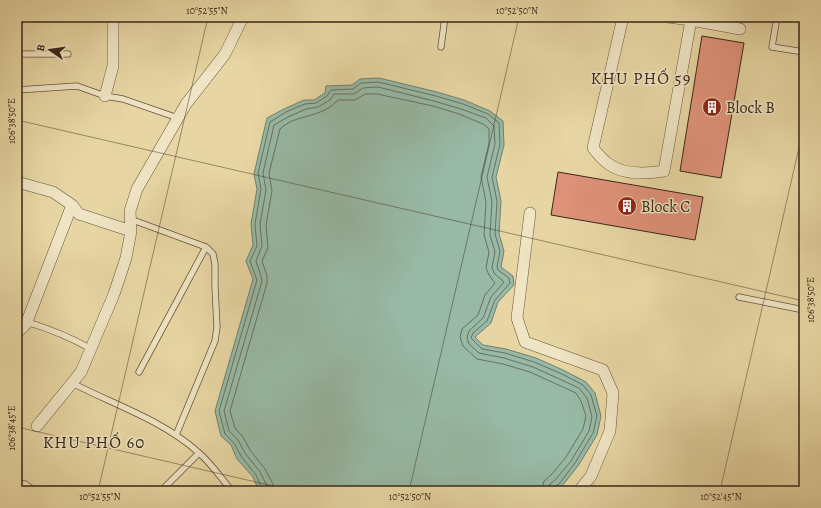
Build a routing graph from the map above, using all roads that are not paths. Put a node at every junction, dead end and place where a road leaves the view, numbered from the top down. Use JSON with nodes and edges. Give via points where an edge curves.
{"nodes":[{"id":1,"x":18,"y":17,"type":"edge"},
{"id":2,"x":113,"y":17,"type":"edge"},
{"id":3,"x":243,"y":17,"type":"edge"},
{"id":4,"x":445,"y":17,"type":"edge"},
{"id":5,"x":623,"y":17,"type":"edge"},
{"id":6,"x":668,"y":17,"type":"edge"},
{"id":7,"x":777,"y":17,"type":"edge"},
{"id":8,"x":691,"y":20,"type":"junction"},
{"id":9,"x":17,"y":22,"type":"edge"},
{"id":10,"x":740,"y":29,"type":"dead end"},
{"id":11,"x":441,"y":47,"type":"dead end"},
{"id":12,"x":804,"y":52,"type":"edge"},
{"id":13,"x":17,"y":54,"type":"edge"},
{"id":14,"x":68,"y":54,"type":"dead end"},
{"id":15,"x":17,"y":90,"type":"edge"},
{"id":16,"x":105,"y":96,"type":"junction"},
{"id":17,"x":178,"y":118,"type":"junction"},
{"id":18,"x":17,"y":182,"type":"edge"},
{"id":19,"x":72,"y":205,"type":"junction"},
{"id":20,"x":530,"y":213,"type":"dead end"},
{"id":21,"x":130,"y":219,"type":"junction"},
{"id":22,"x":131,"y":231,"type":"junction"},
{"id":23,"x":206,"y":247,"type":"junction"},
{"id":24,"x":739,"y":297,"type":"dead end"},
{"id":25,"x":804,"y":310,"type":"edge"},
{"id":26,"x":27,"y":322,"type":"junction"},
{"id":27,"x":17,"y":333,"type":"edge"},
{"id":28,"x":91,"y":349,"type":"junction"},
{"id":29,"x":139,"y":372,"type":"dead end"},
{"id":30,"x":72,"y":383,"type":"junction"},
{"id":31,"x":37,"y":426,"type":"dead end"},
{"id":32,"x":176,"y":435,"type":"junction"},
{"id":33,"x":199,"y":452,"type":"junction"},
{"id":34,"x":17,"y":483,"type":"edge"},
{"id":35,"x":35,"y":491,"type":"edge"},
{"id":36,"x":161,"y":491,"type":"edge"},
{"id":37,"x":232,"y":491,"type":"edge"},
{"id":38,"x":578,"y":491,"type":"edge"}],
"edges":[{"from":1,"to":9,"type":"street"},
{"from":2,"to":16,"type":"street","via":[[114,66]]},
{"from":3,"to":17,"type":"street","via":[[225,54]]},
{"from":4,"to":11,"type":"lane"},
{"from":5,"to":8,"type":"street","via":[[593,148],[607,163],[627,172],[664,171]]},
{"from":6,"to":8,"type":"street"},
{"from":7,"to":12,"type":"lane","via":[[772,47]]},
{"from":8,"to":10,"type":"street"},
{"from":13,"to":14,"type":"lane"},
{"from":15,"to":16,"type":"lane","via":[[77,86]]},
{"from":16,"to":17,"type":"lane","via":[[123,99]]},
{"from":17,"to":21,"type":"street","via":[[137,189]]},
{"from":18,"to":19,"type":"street","via":[[53,192]]},
{"from":19,"to":22,"type":"street","via":[[79,214]]},
{"from":19,"to":26,"type":"street"},
{"from":20,"to":38,"type":"street","via":[[517,318],[525,342],[603,370],[614,393],[610,431],[591,476]]},
{"from":21,"to":22,"type":"street"},
{"from":21,"to":23,"type":"lane"},
{"from":22,"to":28,"type":"street","via":[[126,258],[114,294]]},
{"from":23,"to":29,"type":"lane"},
{"from":23,"to":32,"type":"lane","via":[[213,254],[215,264],[217,326],[214,341]]},
{"from":24,"to":25,"type":"lane"},
{"from":26,"to":27,"type":"street"},
{"from":26,"to":28,"type":"lane","via":[[58,332]]},
{"from":28,"to":30,"type":"street","via":[[81,372]]},
{"from":30,"to":31,"type":"street"},
{"from":30,"to":32,"type":"lane"},
{"from":32,"to":33,"type":"lane"},
{"from":33,"to":36,"type":"lane"},
{"from":33,"to":37,"type":"lane"},
{"from":34,"to":35,"type":"lane","via":[[25,484]]}]}
